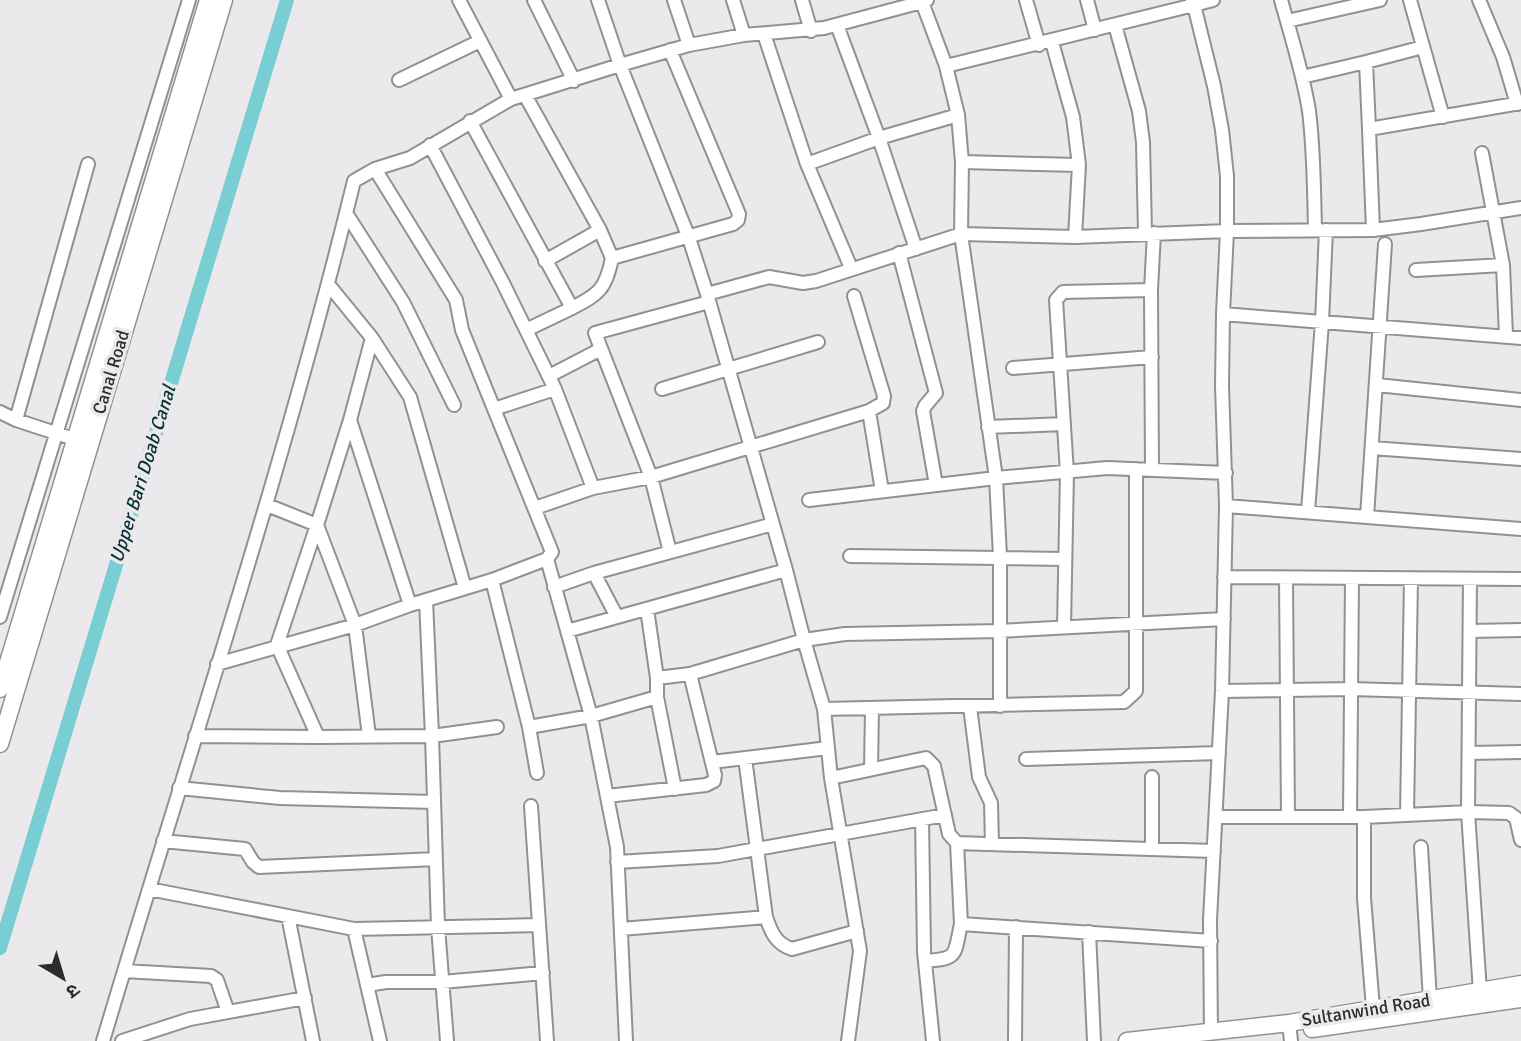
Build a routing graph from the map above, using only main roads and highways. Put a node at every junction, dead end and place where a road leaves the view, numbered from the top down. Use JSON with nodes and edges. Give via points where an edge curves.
{"nodes":[{"id":1,"x":208,"y":0,"type":"edge"},
{"id":2,"x":225,"y":0,"type":"edge"},
{"id":3,"x":0,"y":689,"type":"edge"},
{"id":4,"x":0,"y":744,"type":"edge"},
{"id":5,"x":1521,"y":984,"type":"edge"},
{"id":6,"x":1521,"y":999,"type":"edge"},
{"id":7,"x":1290,"y":1032,"type":"edge"},
{"id":8,"x":1127,"y":1041,"type":"edge"},
{"id":9,"x":1230,"y":1041,"type":"edge"}],
"edges":[{"from":1,"to":3,"type":"main road","name":"Canal Road"},
{"from":2,"to":4,"type":"main road","name":"Canal Road"},
{"from":5,"to":7,"type":"main road","name":"Sultanwind Road","via":[[1373,1008]]},
{"from":6,"to":7,"type":"main road"},
{"from":7,"to":8,"type":"main road","name":"Sultanwind Road"},
{"from":7,"to":9,"type":"main road"}]}
